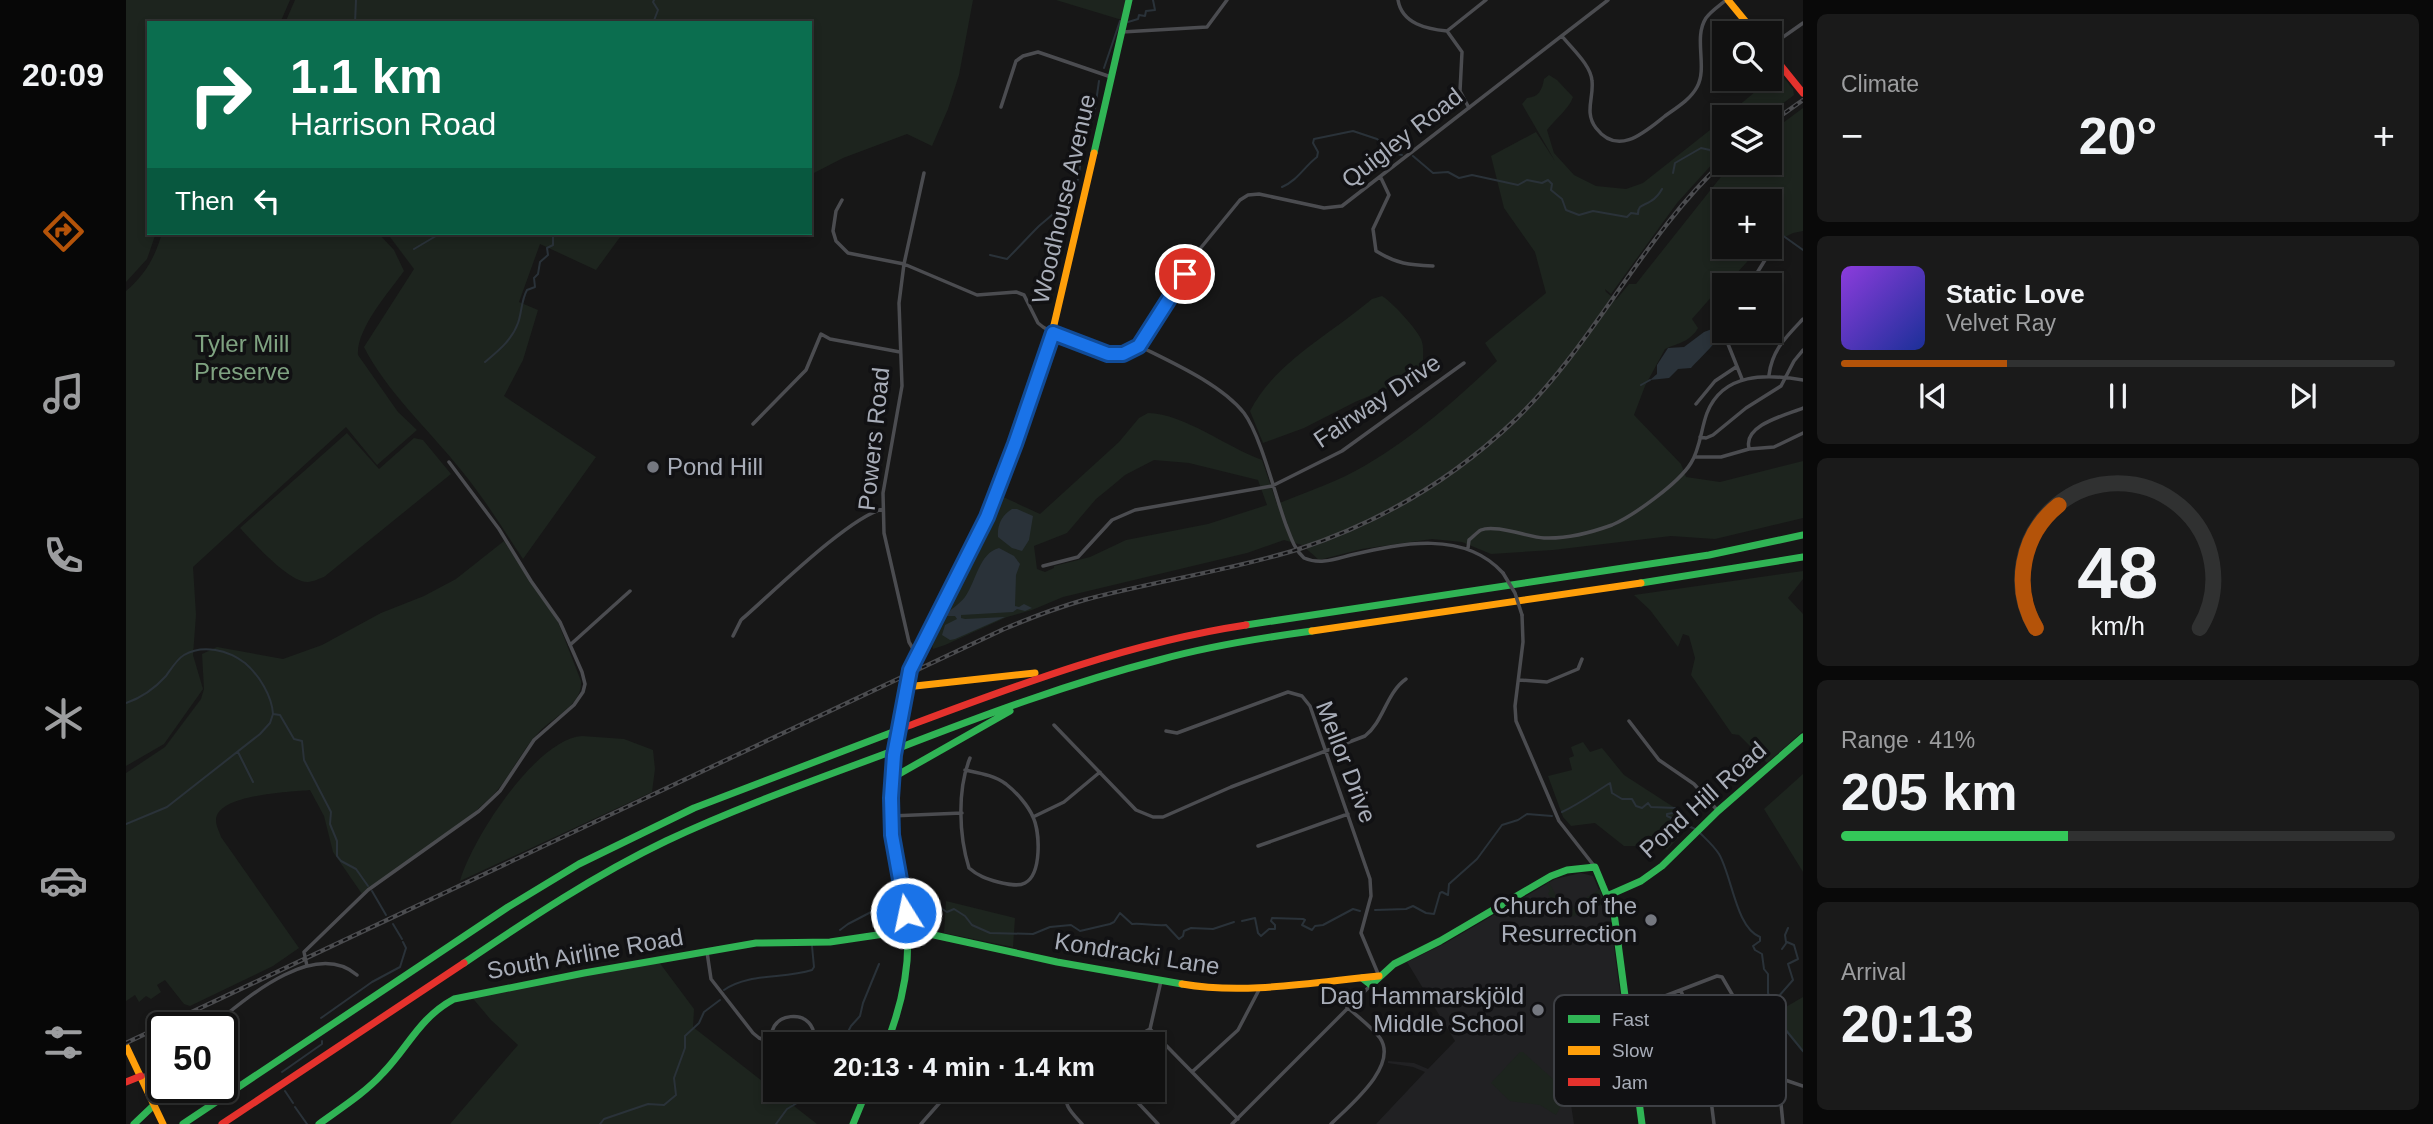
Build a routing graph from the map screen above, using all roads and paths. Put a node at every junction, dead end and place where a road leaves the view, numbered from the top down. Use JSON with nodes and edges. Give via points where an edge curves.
{"nodes":[{"id":1,"x":1129,"y":0,"type":"edge"},
{"id":2,"x":1227,"y":0,"type":"edge"},
{"id":3,"x":1398,"y":0,"type":"edge"},
{"id":4,"x":1486,"y":0,"type":"edge"},
{"id":5,"x":1608,"y":0,"type":"edge"},
{"id":6,"x":1727,"y":0,"type":"edge"},
{"id":7,"x":1745,"y":21,"type":"edge"},
{"id":8,"x":1803,"y":23,"type":"edge"},
{"id":9,"x":1447,"y":31,"type":"junction"},
{"id":10,"x":1122,"y":32,"type":"junction"},
{"id":11,"x":1562,"y":36,"type":"junction"},
{"id":12,"x":1782,"y":39,"type":"edge"},
{"id":13,"x":1782,"y":66,"type":"edge"},
{"id":14,"x":1111,"y":77,"type":"junction"},
{"id":15,"x":1803,"y":93,"type":"edge"},
{"id":16,"x":1001,"y":107,"type":"dead end"},
{"id":17,"x":1469,"y":108,"type":"junction"},
{"id":18,"x":924,"y":173,"type":"dead end"},
{"id":19,"x":1381,"y":177,"type":"junction"},
{"id":20,"x":842,"y":201,"type":"dead end"},
{"id":21,"x":1765,"y":260,"type":"dead end"},
{"id":22,"x":904,"y":264,"type":"junction"},
{"id":23,"x":1433,"y":266,"type":"dead end"},
{"id":24,"x":1757,"y":273,"type":"edge"},
{"id":25,"x":1803,"y":319,"type":"edge"},
{"id":26,"x":1053,"y":333,"type":"junction"},
{"id":27,"x":1728,"y":343,"type":"edge"},
{"id":28,"x":1139,"y":346,"type":"junction"},
{"id":29,"x":1803,"y":350,"type":"edge"},
{"id":30,"x":900,"y":352,"type":"junction"},
{"id":31,"x":1464,"y":363,"type":"dead end"},
{"id":32,"x":1736,"y":367,"type":"junction"},
{"id":33,"x":1769,"y":376,"type":"junction"},
{"id":34,"x":1787,"y":378,"type":"junction"},
{"id":35,"x":1742,"y":379,"type":"junction"},
{"id":36,"x":1803,"y":380,"type":"edge"},
{"id":37,"x":1696,"y":404,"type":"dead end"},
{"id":38,"x":1803,"y":408,"type":"edge"},
{"id":39,"x":753,"y":424,"type":"dead end"},
{"id":40,"x":1803,"y":433,"type":"edge"},
{"id":41,"x":1700,"y":437,"type":"junction"},
{"id":42,"x":1749,"y":449,"type":"junction"},
{"id":43,"x":1695,"y":457,"type":"junction"},
{"id":44,"x":449,"y":462,"type":"dead end"},
{"id":45,"x":1272,"y":486,"type":"junction"},
{"id":46,"x":883,"y":509,"type":"junction"},
{"id":47,"x":1803,"y":536,"type":"edge"},
{"id":48,"x":1468,"y":548,"type":"junction"},
{"id":49,"x":1803,"y":556,"type":"edge"},
{"id":50,"x":1044,"y":566,"type":"dead end"},
{"id":51,"x":630,"y":592,"type":"dead end"},
{"id":52,"x":733,"y":636,"type":"dead end"},
{"id":53,"x":570,"y":645,"type":"junction"},
{"id":54,"x":916,"y":654,"type":"junction"},
{"id":55,"x":1582,"y":659,"type":"dead end"},
{"id":56,"x":1060,"y":669,"type":"junction"},
{"id":57,"x":1406,"y":679,"type":"dead end"},
{"id":58,"x":1519,"y":680,"type":"junction"},
{"id":59,"x":906,"y":687,"type":"junction"},
{"id":60,"x":1035,"y":697,"type":"junction"},
{"id":61,"x":1629,"y":721,"type":"dead end"},
{"id":62,"x":1054,"y":725,"type":"dead end"},
{"id":63,"x":1166,"y":731,"type":"dead end"},
{"id":64,"x":1803,"y":737,"type":"edge"},
{"id":65,"x":1326,"y":750,"type":"junction"},
{"id":66,"x":970,"y":758,"type":"dead end"},
{"id":67,"x":965,"y":770,"type":"junction"},
{"id":68,"x":1100,"y":772,"type":"junction"},
{"id":69,"x":892,"y":778,"type":"junction"},
{"id":70,"x":1718,"y":811,"type":"junction"},
{"id":71,"x":962,"y":813,"type":"junction"},
{"id":72,"x":1348,"y":814,"type":"junction"},
{"id":73,"x":891,"y":816,"type":"junction"},
{"id":74,"x":1033,"y":817,"type":"junction"},
{"id":75,"x":1258,"y":846,"type":"dead end"},
{"id":76,"x":1595,"y":867,"type":"junction"},
{"id":77,"x":1607,"y":896,"type":"junction"},
{"id":78,"x":908,"y":930,"type":"junction"},
{"id":79,"x":707,"y":952,"type":"junction"},
{"id":80,"x":307,"y":966,"type":"junction"},
{"id":81,"x":357,"y":975,"type":"dead end"},
{"id":82,"x":1379,"y":976,"type":"junction"},
{"id":83,"x":1362,"y":978,"type":"junction"},
{"id":84,"x":1161,"y":981,"type":"junction"},
{"id":85,"x":1371,"y":985,"type":"junction"},
{"id":86,"x":1260,"y":987,"type":"junction"},
{"id":87,"x":1681,"y":990,"type":"junction"},
{"id":88,"x":1624,"y":995,"type":"edge"},
{"id":89,"x":1668,"y":995,"type":"edge"},
{"id":90,"x":1683,"y":995,"type":"edge"},
{"id":91,"x":1732,"y":995,"type":"edge"},
{"id":92,"x":1347,"y":1007,"type":"junction"},
{"id":93,"x":230,"y":1012,"type":"edge"},
{"id":94,"x":1150,"y":1030,"type":"junction"},
{"id":95,"x":774,"y":1032,"type":"edge"},
{"id":96,"x":813,"y":1032,"type":"edge"},
{"id":97,"x":891,"y":1032,"type":"edge"},
{"id":98,"x":1146,"y":1032,"type":"edge"},
{"id":99,"x":763,"y":1039,"type":"edge"},
{"id":100,"x":126,"y":1046,"type":"edge"},
{"id":101,"x":1192,"y":1073,"type":"junction"},
{"id":102,"x":147,"y":1075,"type":"edge"},
{"id":103,"x":141,"y":1076,"type":"junction"},
{"id":104,"x":1786,"y":1080,"type":"edge"},
{"id":105,"x":126,"y":1082,"type":"edge"},
{"id":106,"x":1803,"y":1086,"type":"edge"},
{"id":107,"x":862,"y":1102,"type":"edge"},
{"id":108,"x":940,"y":1102,"type":"edge"},
{"id":109,"x":1066,"y":1102,"type":"edge"},
{"id":110,"x":1137,"y":1102,"type":"edge"},
{"id":111,"x":154,"y":1105,"type":"junction"},
{"id":112,"x":1639,"y":1106,"type":"edge"},
{"id":113,"x":1712,"y":1106,"type":"edge"},
{"id":114,"x":1781,"y":1106,"type":"edge"},
{"id":115,"x":1238,"y":1119,"type":"junction"},
{"id":116,"x":162,"y":1122,"type":"edge"},
{"id":117,"x":134,"y":1124,"type":"edge"},
{"id":118,"x":183,"y":1124,"type":"edge"},
{"id":119,"x":222,"y":1124,"type":"edge"},
{"id":120,"x":319,"y":1124,"type":"edge"},
{"id":121,"x":853,"y":1124,"type":"edge"},
{"id":122,"x":921,"y":1124,"type":"edge"},
{"id":123,"x":1082,"y":1124,"type":"edge"},
{"id":124,"x":1158,"y":1124,"type":"edge"},
{"id":125,"x":1232,"y":1124,"type":"edge"},
{"id":126,"x":1331,"y":1124,"type":"edge"},
{"id":127,"x":1642,"y":1124,"type":"edge"},
{"id":128,"x":1714,"y":1124,"type":"edge"},
{"id":129,"x":1783,"y":1124,"type":"edge"}],
"edges":[{"from":1,"to":10,"type":"main road","name":"Woodhouse Avenue"},
{"from":2,"to":10,"type":"street","via":[[1207,27]]},
{"from":3,"to":9,"type":"street","via":[[1407,18],[1417,25]]},
{"from":4,"to":9,"type":"street"},
{"from":5,"to":11,"type":"street","name":"Quigley Road"},
{"from":6,"to":7,"type":"main road"},
{"from":6,"to":11,"type":"street","via":[[1704,20],[1701,78],[1691,96],[1636,138],[1625,141],[1602,135],[1595,127],[1590,118],[1589,71]]},
{"from":8,"to":12,"type":"street"},
{"from":9,"to":17,"type":"street","via":[[1462,52],[1460,91]]},
{"from":10,"to":14,"type":"main road","name":"Woodhouse Avenue"},
{"from":11,"to":17,"type":"street","name":"Quigley Road"},
{"from":13,"to":15,"type":"main road"},
{"from":14,"to":16,"type":"street","via":[[1031,53],[1016,61]]},
{"from":14,"to":26,"type":"main road","name":"Woodhouse Avenue"},
{"from":17,"to":19,"type":"street","name":"Quigley Road"},
{"from":18,"to":22,"type":"street","name":"Powers Road"},
{"from":19,"to":23,"type":"street","via":[[1389,195],[1373,229],[1376,251],[1406,265]]},
{"from":19,"to":28,"type":"street","name":"Quigley Road","via":[[1342,206],[1324,208],[1259,194],[1240,200],[1199,250]]},
{"from":20,"to":22,"type":"street","via":[[833,230],[842,248],[858,257]]},
{"from":21,"to":24,"type":"street"},
{"from":22,"to":26,"type":"street","via":[[977,295],[1024,295],[1038,323]]},
{"from":22,"to":30,"type":"street","name":"Powers Road","via":[[898,316]]},
{"from":25,"to":33,"type":"street","via":[[1778,345]]},
{"from":26,"to":28,"type":"street","via":[[1108,354],[1123,354]]},
{"from":26,"to":54,"type":"main road","name":"Woodhouse Avenue","via":[[987,517]]},
{"from":27,"to":32,"type":"street"},
{"from":28,"to":45,"type":"street","via":[[1237,406],[1255,436]]},
{"from":29,"to":34,"type":"street"},
{"from":30,"to":39,"type":"street","via":[[821,334],[806,369]]},
{"from":30,"to":46,"type":"street","name":"Powers Road","via":[[902,392]]},
{"from":31,"to":45,"type":"street","name":"Fairway Drive","via":[[1342,451]]},
{"from":32,"to":35,"type":"street"},
{"from":32,"to":37,"type":"street","via":[[1715,381]]},
{"from":33,"to":34,"type":"street"},
{"from":33,"to":35,"type":"street"},
{"from":34,"to":36,"type":"street"},
{"from":34,"to":41,"type":"street","via":[[1713,435]]},
{"from":35,"to":41,"type":"street","via":[[1715,398]]},
{"from":38,"to":42,"type":"street","via":[[1755,428]]},
{"from":40,"to":42,"type":"street","via":[[1774,447]]},
{"from":41,"to":43,"type":"street"},
{"from":42,"to":43,"type":"street","via":[[1721,457]]},
{"from":43,"to":48,"type":"street","via":[[1682,475],[1633,514],[1611,525],[1567,537],[1480,530]]},
{"from":44,"to":53,"type":"street","via":[[499,529]]},
{"from":45,"to":48,"type":"street","via":[[1294,545],[1314,562],[1428,544]]},
{"from":45,"to":50,"type":"street","name":"Fairway Drive","via":[[1135,510],[1112,520],[1078,557]]},
{"from":46,"to":52,"type":"street","via":[[873,511],[827,544],[741,620]]},
{"from":46,"to":54,"type":"street","name":"Powers Road","via":[[899,600]]},
{"from":47,"to":56,"type":"main road","via":[[1709,555],[1224,627]]},
{"from":48,"to":58,"type":"street","bridge":true,"via":[[1503,573],[1515,593],[1522,615]]},
{"from":49,"to":60,"type":"main road","via":[[1223,645],[1115,670]]},
{"from":51,"to":53,"type":"street"},
{"from":53,"to":80,"type":"street","via":[[585,684],[578,700],[534,740],[500,791],[479,811],[376,883],[319,936],[304,952]]},
{"from":54,"to":59,"type":"main road","name":"Woodhouse Avenue"},
{"from":55,"to":58,"type":"street","via":[[1578,668],[1547,682]]},
{"from":56,"to":59,"type":"main road"},
{"from":56,"to":118,"type":"main road","bridge":true,"via":[[694,808],[579,864]]},
{"from":57,"to":65,"type":"street","via":[[1365,736]]},
{"from":58,"to":76,"type":"street","via":[[1518,725],[1559,821]]},
{"from":59,"to":69,"type":"main road","name":"Woodhouse Avenue"},
{"from":60,"to":69,"type":"main road"},
{"from":60,"to":119,"type":"main road","bridge":true,"via":[[653,847],[520,925]]},
{"from":61,"to":70,"type":"street","via":[[1660,760],[1694,784]]},
{"from":62,"to":68,"type":"street"},
{"from":63,"to":65,"type":"street","name":"Mellor Drive","via":[[1177,733],[1288,692],[1302,696],[1310,706]]},
{"from":64,"to":70,"type":"main road","name":"Pond Hill Road"},
{"from":65,"to":68,"type":"street","via":[[1163,817],[1136,810]]},
{"from":65,"to":72,"type":"street","name":"Mellor Drive"},
{"from":66,"to":67,"type":"street"},
{"from":67,"to":71,"type":"street"},
{"from":67,"to":74,"type":"street","via":[[1005,783]]},
{"from":68,"to":74,"type":"street","via":[[1064,802]]},
{"from":69,"to":73,"type":"main road","name":"Woodhouse Avenue"},
{"from":70,"to":77,"type":"main road","name":"Pond Hill Road","via":[[1651,874]]},
{"from":71,"to":73,"type":"street"},
{"from":71,"to":74,"type":"street","via":[[969,868],[985,879],[1021,885],[1036,865],[1038,836]]},
{"from":72,"to":75,"type":"street"},
{"from":72,"to":82,"type":"street","name":"Mellor Drive","via":[[1371,882],[1361,931]]},
{"from":73,"to":78,"type":"main road","name":"Woodhouse Avenue"},
{"from":76,"to":77,"type":"main road"},
{"from":76,"to":82,"type":"main road","name":"Kondracki Lane","via":[[1551,876]]},
{"from":77,"to":88,"type":"main road","via":[[1616,925]]},
{"from":78,"to":79,"type":"main road","name":"South Airline Road"},
{"from":78,"to":84,"type":"main road","name":"Kondracki Lane"},
{"from":78,"to":97,"type":"main road","name":"Woodhouse Avenue","via":[[906,989]]},
{"from":79,"to":99,"type":"street","via":[[717,989]]},
{"from":79,"to":120,"type":"main road","name":"South Airline Road","via":[[449,1001],[421,1021],[380,1077]]},
{"from":80,"to":81,"type":"street","via":[[334,964]]},
{"from":80,"to":93,"type":"street","via":[[257,990]]},
{"from":82,"to":83,"type":"main road","name":"Kondracki Lane"},
{"from":82,"to":85,"type":"main road"},
{"from":83,"to":85,"type":"main road"},
{"from":83,"to":86,"type":"main road","name":"Kondracki Lane"},
{"from":84,"to":86,"type":"main road","name":"Kondracki Lane","via":[[1203,988]]},
{"from":84,"to":94,"type":"street"},
{"from":85,"to":92,"type":"street"},
{"from":86,"to":101,"type":"street","via":[[1238,1030]]},
{"from":87,"to":89,"type":"street"},
{"from":87,"to":90,"type":"street"},
{"from":87,"to":91,"type":"street","via":[[1717,976]]},
{"from":92,"to":115,"type":"street"},
{"from":92,"to":126,"type":"street","via":[[1380,1037],[1383,1061],[1376,1077]]},
{"from":94,"to":98,"type":"street"},
{"from":94,"to":101,"type":"street"},
{"from":95,"to":96,"type":"street","via":[[782,1019],[792,1016],[803,1018]]},
{"from":100,"to":103,"type":"main road"},
{"from":101,"to":115,"type":"street"},
{"from":102,"to":103,"type":"street"},
{"from":103,"to":105,"type":"main road"},
{"from":103,"to":111,"type":"main road"},
{"from":104,"to":106,"type":"street"},
{"from":107,"to":121,"type":"main road"},
{"from":108,"to":122,"type":"street"},
{"from":109,"to":123,"type":"street"},
{"from":110,"to":124,"type":"street"},
{"from":111,"to":116,"type":"main road"},
{"from":111,"to":117,"type":"main road"},
{"from":112,"to":127,"type":"main road"},
{"from":113,"to":128,"type":"street"},
{"from":114,"to":129,"type":"street"},
{"from":115,"to":125,"type":"street"}]}
